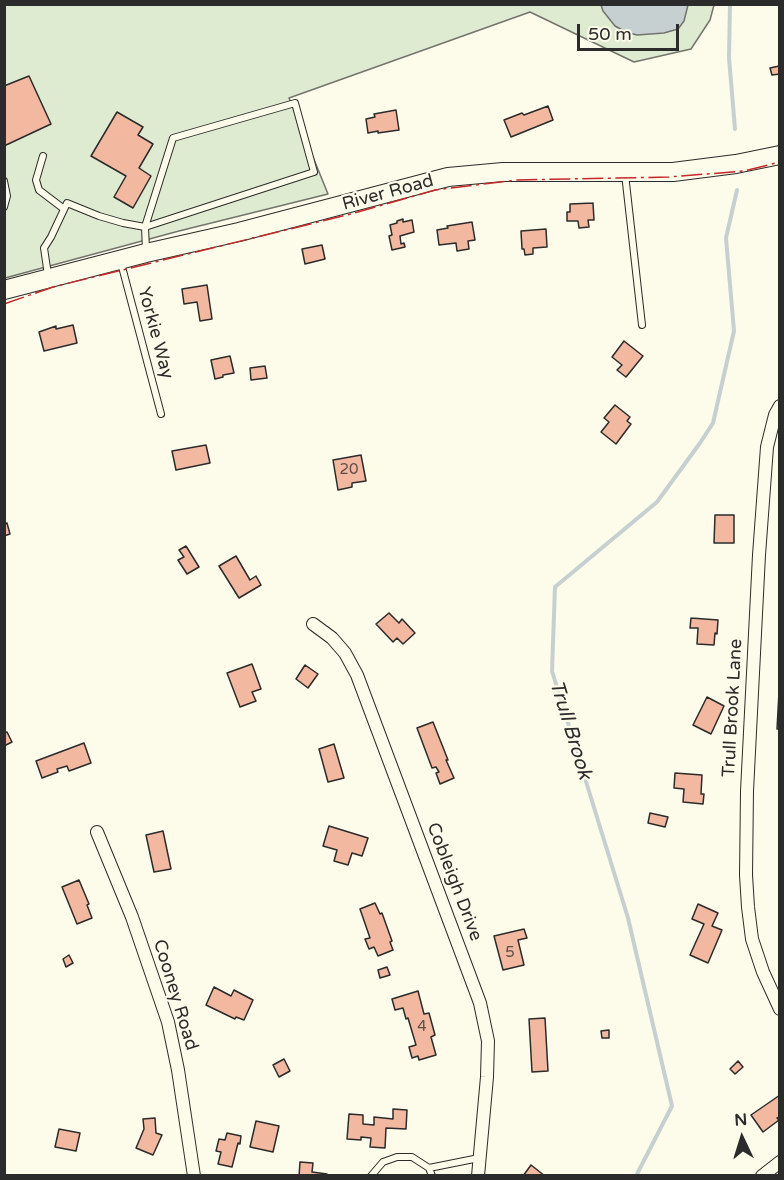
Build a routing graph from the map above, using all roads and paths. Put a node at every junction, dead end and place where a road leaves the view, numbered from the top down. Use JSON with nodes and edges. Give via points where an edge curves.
{"nodes":[{"id":1,"x":780,"y":155,"type":"edge"},
{"id":2,"x":44,"y":156,"type":"dead end"},
{"id":3,"x":625,"y":172,"type":"junction"},
{"id":4,"x":4,"y":181,"type":"edge"},
{"id":5,"x":4,"y":207,"type":"edge"},
{"id":6,"x":64,"y":209,"type":"junction"},
{"id":7,"x":145,"y":227,"type":"junction"},
{"id":8,"x":146,"y":253,"type":"junction"},
{"id":9,"x":120,"y":260,"type":"junction"},
{"id":10,"x":48,"y":279,"type":"junction"},
{"id":11,"x":4,"y":290,"type":"edge"},
{"id":12,"x":642,"y":325,"type":"dead end"},
{"id":13,"x":780,"y":406,"type":"edge"},
{"id":14,"x":161,"y":414,"type":"dead end"},
{"id":15,"x":313,"y":624,"type":"dead end"},
{"id":16,"x":97,"y":831,"type":"dead end"},
{"id":17,"x":780,"y":1009,"type":"edge"},
{"id":18,"x":480,"y":1158,"type":"junction"},
{"id":19,"x":780,"y":1162,"type":"edge"},
{"id":20,"x":429,"y":1168,"type":"junction"},
{"id":21,"x":195,"y":1176,"type":"edge"},
{"id":22,"x":371,"y":1176,"type":"edge"},
{"id":23,"x":432,"y":1176,"type":"edge"},
{"id":24,"x":478,"y":1176,"type":"edge"},
{"id":25,"x":762,"y":1176,"type":"edge"}],
"edges":[{"from":1,"to":3,"type":"main road","name":"River Road","via":[[673,172]]},
{"from":2,"to":6,"type":"lane","via":[[36,180],[39,190]]},
{"from":3,"to":8,"type":"main road","name":"River Road","via":[[503,172],[448,177]]},
{"from":3,"to":12,"type":"lane"},
{"from":4,"to":5,"type":"lane"},
{"from":6,"to":7,"type":"lane","via":[[68,203],[99,216]]},
{"from":6,"to":10,"type":"lane","via":[[44,248]]},
{"from":7,"to":7,"type":"lane","via":[[314,172],[296,103],[173,138]]},
{"from":7,"to":8,"type":"lane"},
{"from":8,"to":9,"type":"main road","name":"River Road"},
{"from":9,"to":10,"type":"main road","name":"River Road"},
{"from":9,"to":14,"type":"lane","name":"Yorkie Way"},
{"from":10,"to":11,"type":"main road","name":"River Road"},
{"from":13,"to":17,"type":"street","name":"Trull Brook Lane","via":[[767,447],[747,792],[746,875],[752,939]]},
{"from":15,"to":18,"type":"street","name":"Cobleigh Drive","via":[[345,653],[357,675],[480,1003],[488,1050]]},
{"from":16,"to":21,"type":"street","name":"Cooney Road","via":[[168,1022]]},
{"from":18,"to":20,"type":"lane"},
{"from":18,"to":24,"type":"street","name":"Cobleigh Drive"},
{"from":19,"to":25,"type":"street"},
{"from":20,"to":22,"type":"lane","via":[[412,1157],[397,1157],[383,1162]]},
{"from":20,"to":23,"type":"lane"}]}
